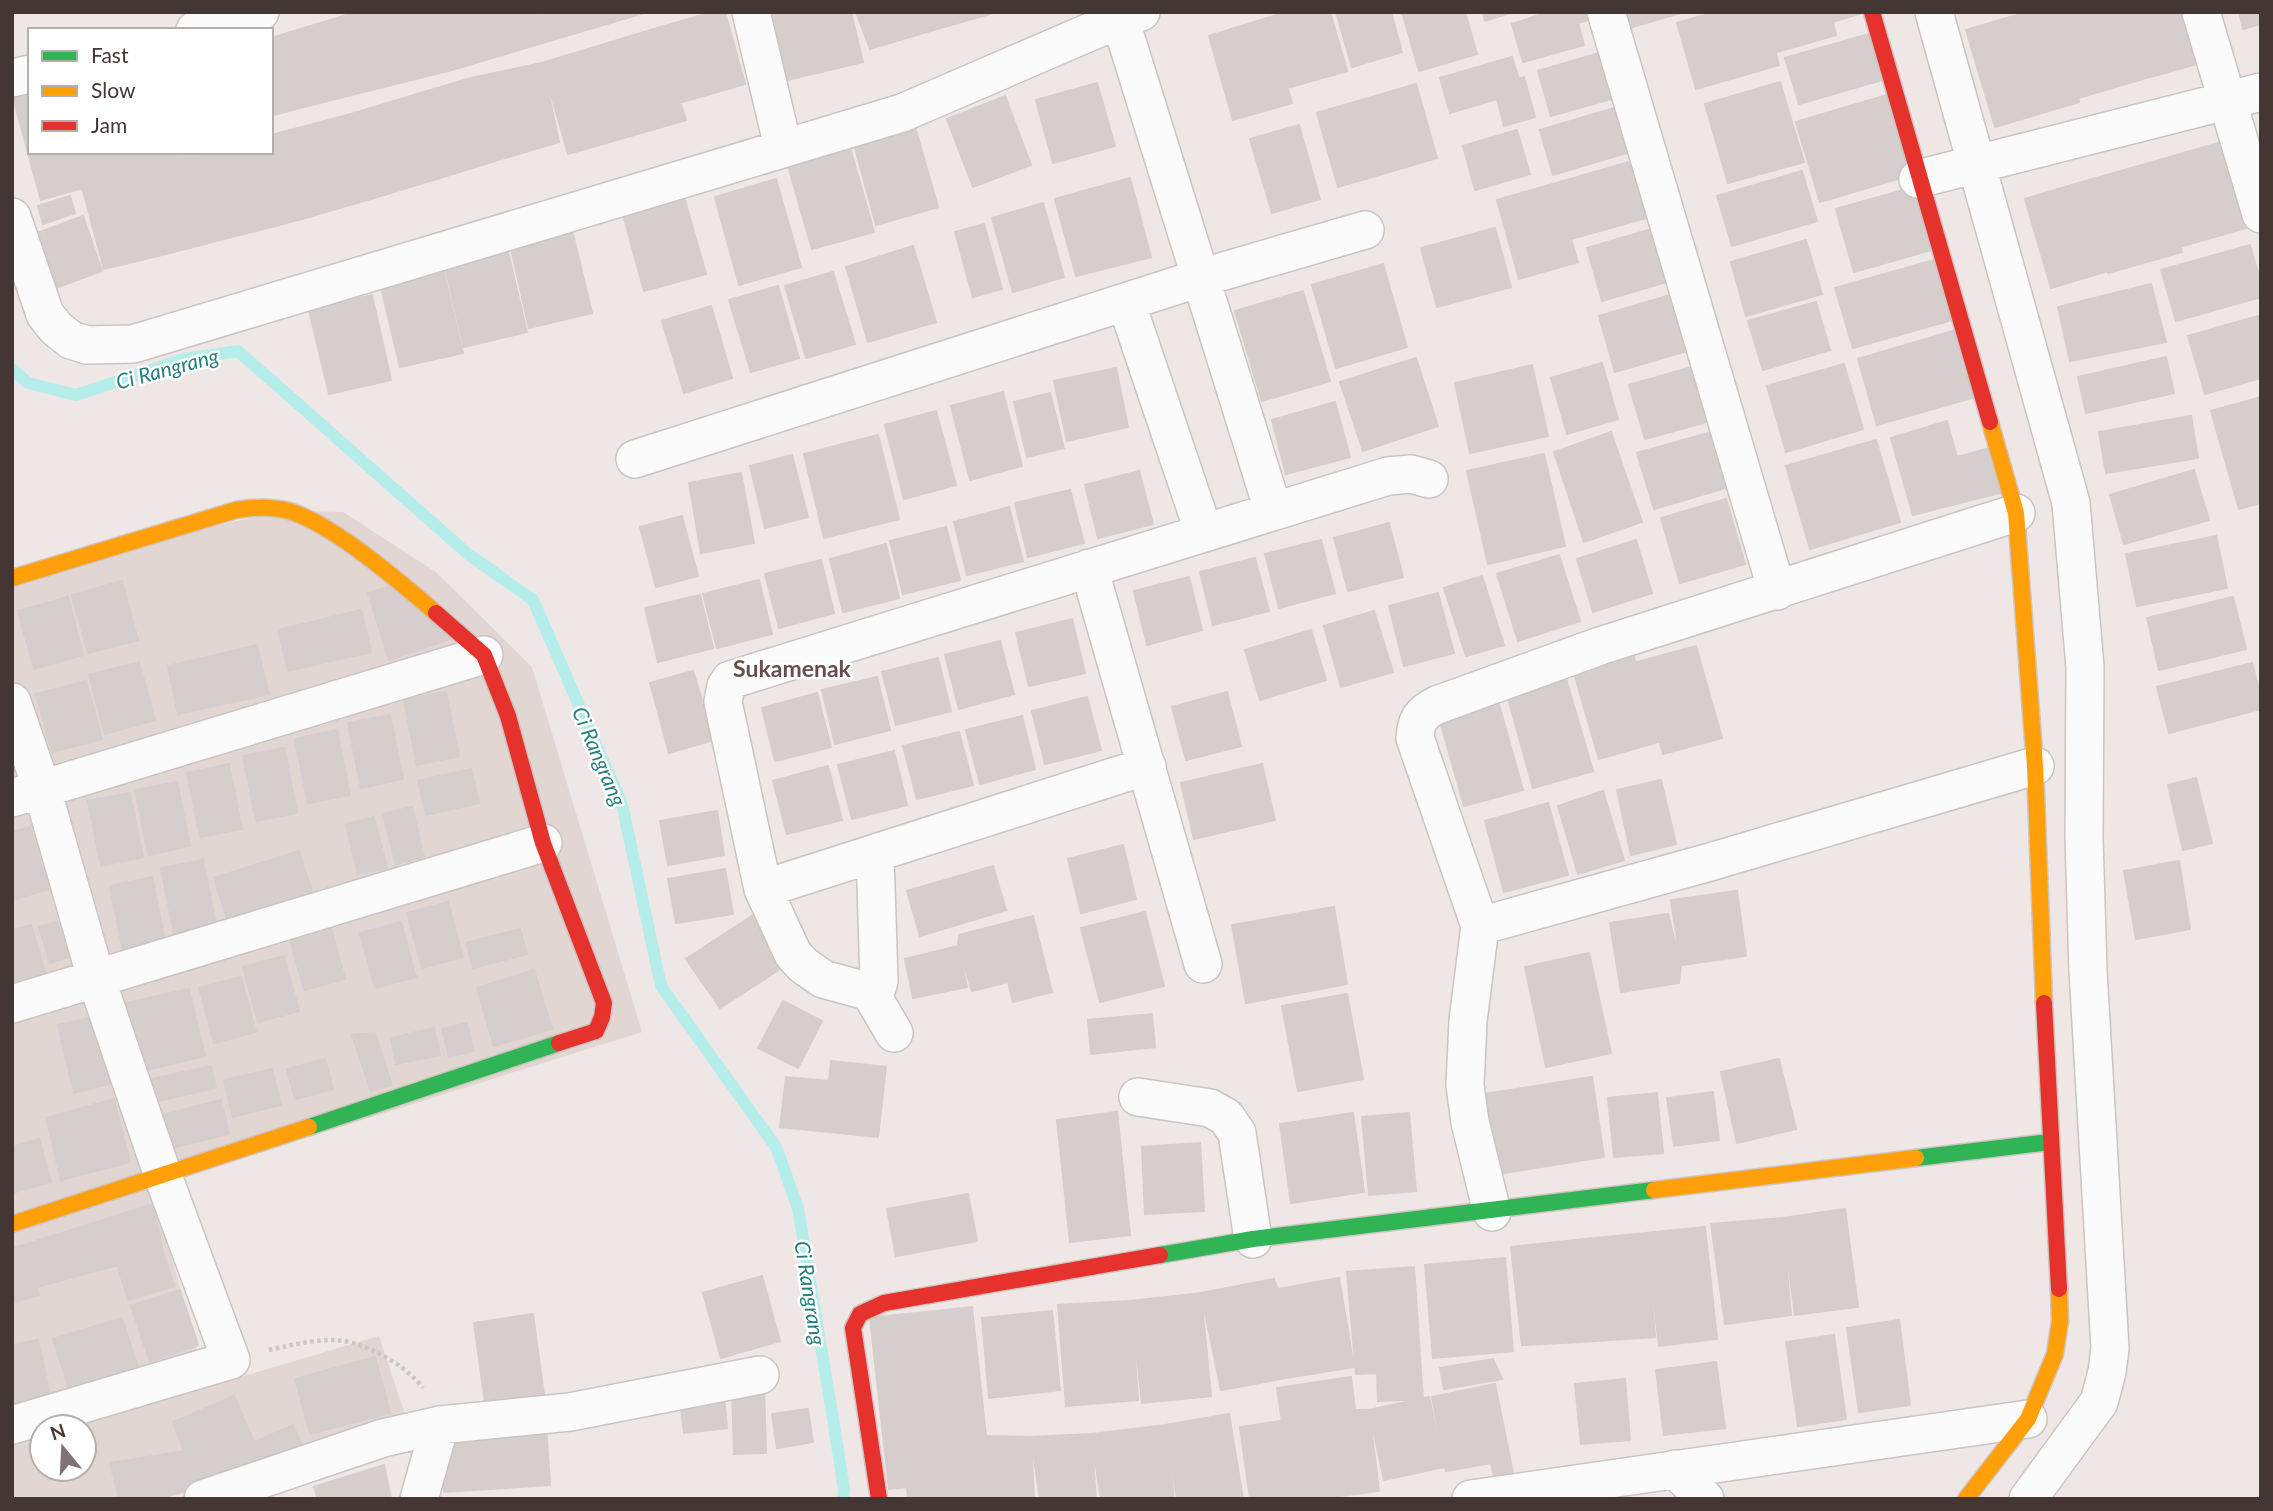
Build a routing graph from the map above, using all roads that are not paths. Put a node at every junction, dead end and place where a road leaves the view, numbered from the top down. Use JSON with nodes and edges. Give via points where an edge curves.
{"nodes":[{"id":1,"x":260,"y":12,"type":"edge"},
{"id":2,"x":751,"y":12,"type":"edge"},
{"id":3,"x":1606,"y":12,"type":"edge"},
{"id":4,"x":1872,"y":12,"type":"edge"},
{"id":5,"x":1934,"y":12,"type":"edge"},
{"id":6,"x":2201,"y":12,"type":"edge"},
{"id":7,"x":1130,"y":16,"type":"edge"},
{"id":8,"x":202,"y":28,"type":"edge"},
{"id":9,"x":2244,"y":97,"type":"edge"},
{"id":10,"x":783,"y":147,"type":"junction"},
{"id":11,"x":1947,"y":172,"type":"junction"},
{"id":12,"x":2261,"y":214,"type":"edge"},
{"id":13,"x":12,"y":217,"type":"edge"},
{"id":14,"x":1365,"y":230,"type":"dead end"},
{"id":15,"x":1200,"y":278,"type":"junction"},
{"id":16,"x":1126,"y":302,"type":"junction"},
{"id":17,"x":635,"y":459,"type":"dead end"},
{"id":18,"x":1429,"y":479,"type":"dead end"},
{"id":19,"x":1273,"y":510,"type":"junction"},
{"id":20,"x":2016,"y":513,"type":"junction"},
{"id":21,"x":1204,"y":533,"type":"junction"},
{"id":22,"x":1089,"y":568,"type":"junction"},
{"id":23,"x":12,"y":578,"type":"edge"},
{"id":24,"x":1777,"y":591,"type":"junction"},
{"id":25,"x":484,"y":655,"type":"junction"},
{"id":26,"x":12,"y":702,"type":"edge"},
{"id":27,"x":1147,"y":766,"type":"junction"},
{"id":28,"x":2035,"y":766,"type":"junction"},
{"id":29,"x":27,"y":794,"type":"edge"},
{"id":30,"x":543,"y":843,"type":"junction"},
{"id":31,"x":875,"y":853,"type":"junction"},
{"id":32,"x":763,"y":889,"type":"junction"},
{"id":33,"x":1480,"y":926,"type":"junction"},
{"id":34,"x":1203,"y":964,"type":"dead end"},
{"id":35,"x":96,"y":978,"type":"junction"},
{"id":36,"x":870,"y":992,"type":"junction"},
{"id":37,"x":12,"y":1004,"type":"edge"},
{"id":38,"x":894,"y":1034,"type":"dead end"},
{"id":39,"x":1138,"y":1097,"type":"dead end"},
{"id":40,"x":2050,"y":1142,"type":"junction"},
{"id":41,"x":163,"y":1176,"type":"junction"},
{"id":42,"x":1492,"y":1212,"type":"junction"},
{"id":43,"x":12,"y":1224,"type":"edge"},
{"id":44,"x":1253,"y":1240,"type":"junction"},
{"id":45,"x":760,"y":1375,"type":"dead end"},
{"id":46,"x":2028,"y":1419,"type":"junction"},
{"id":47,"x":12,"y":1425,"type":"edge"},
{"id":48,"x":440,"y":1425,"type":"junction"},
{"id":49,"x":1675,"y":1469,"type":"junction"},
{"id":50,"x":1571,"y":1491,"type":"edge"},
{"id":51,"x":203,"y":1499,"type":"edge"},
{"id":52,"x":419,"y":1499,"type":"edge"},
{"id":53,"x":879,"y":1499,"type":"edge"},
{"id":54,"x":1471,"y":1499,"type":"edge"},
{"id":55,"x":1705,"y":1499,"type":"edge"},
{"id":56,"x":1966,"y":1499,"type":"edge"},
{"id":57,"x":2028,"y":1499,"type":"edge"}],
"edges":[{"from":1,"to":8,"type":"street"},
{"from":2,"to":10,"type":"street"},
{"from":3,"to":24,"type":"street"},
{"from":4,"to":11,"type":"street"},
{"from":5,"to":11,"type":"street"},
{"from":6,"to":9,"type":"street"},
{"from":7,"to":10,"type":"street","via":[[902,113]]},
{"from":7,"to":15,"type":"street"},
{"from":9,"to":11,"type":"street"},
{"from":9,"to":12,"type":"street"},
{"from":10,"to":13,"type":"street","via":[[133,344],[87,345],[56,328],[45,314]]},
{"from":11,"to":20,"type":"street","via":[[1969,345]]},
{"from":11,"to":57,"type":"street","via":[[2023,328],[2071,503],[2085,667],[2088,958],[2110,1348],[2099,1402]]},
{"from":14,"to":15,"type":"street"},
{"from":15,"to":16,"type":"street"},
{"from":15,"to":19,"type":"street"},
{"from":16,"to":17,"type":"street"},
{"from":16,"to":21,"type":"street"},
{"from":18,"to":19,"type":"street","via":[[1412,474],[1388,476]]},
{"from":19,"to":21,"type":"street"},
{"from":20,"to":24,"type":"street"},
{"from":20,"to":28,"type":"street"},
{"from":21,"to":22,"type":"street"},
{"from":22,"to":27,"type":"street"},
{"from":22,"to":32,"type":"street","via":[[730,680],[723,702]]},
{"from":23,"to":25,"type":"street","via":[[236,510],[272,507],[332,531]]},
{"from":24,"to":33,"type":"street","via":[[1600,646],[1424,712],[1415,738]]},
{"from":25,"to":29,"type":"street"},
{"from":25,"to":30,"type":"street","via":[[508,716]]},
{"from":26,"to":29,"type":"street"},
{"from":27,"to":31,"type":"street"},
{"from":27,"to":34,"type":"street"},
{"from":28,"to":33,"type":"street"},
{"from":28,"to":40,"type":"street"},
{"from":29,"to":35,"type":"street"},
{"from":30,"to":35,"type":"street"},
{"from":30,"to":41,"type":"street","via":[[604,1003],[596,1031]]},
{"from":31,"to":32,"type":"street"},
{"from":31,"to":36,"type":"street","via":[[880,981]]},
{"from":32,"to":36,"type":"street","via":[[793,954],[803,965],[823,979]]},
{"from":33,"to":42,"type":"street","via":[[1465,1084],[1469,1122]]},
{"from":35,"to":37,"type":"street"},
{"from":35,"to":41,"type":"street"},
{"from":36,"to":38,"type":"street"},
{"from":39,"to":44,"type":"street","via":[[1210,1108],[1226,1117],[1237,1133]]},
{"from":40,"to":42,"type":"street"},
{"from":40,"to":46,"type":"street","via":[[2060,1321],[2055,1354]]},
{"from":41,"to":43,"type":"street"},
{"from":41,"to":47,"type":"street","via":[[231,1360]]},
{"from":42,"to":44,"type":"street"},
{"from":44,"to":53,"type":"street","via":[[897,1301],[862,1312],[853,1328]]},
{"from":45,"to":48,"type":"street","via":[[570,1412]]},
{"from":46,"to":49,"type":"street"},
{"from":46,"to":56,"type":"street"},
{"from":48,"to":51,"type":"street","via":[[383,1438]]},
{"from":48,"to":52,"type":"street"},
{"from":49,"to":50,"type":"street"},
{"from":49,"to":55,"type":"street"},
{"from":50,"to":54,"type":"street"}]}
